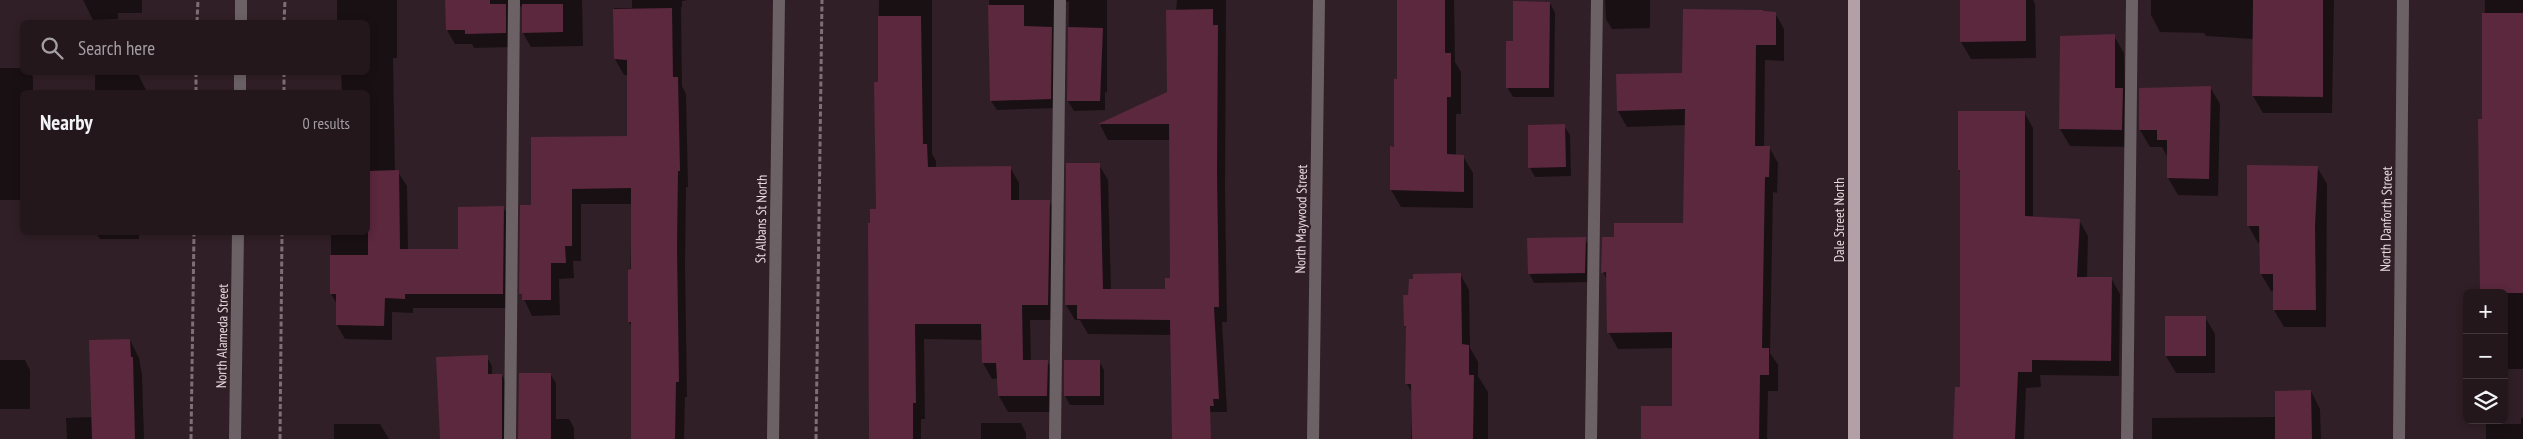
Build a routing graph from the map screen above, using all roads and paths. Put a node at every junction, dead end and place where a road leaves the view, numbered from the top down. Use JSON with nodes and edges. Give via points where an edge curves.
{"nodes":[{"id":1,"x":198,"y":0,"type":"edge"},
{"id":2,"x":241,"y":0,"type":"edge"},
{"id":3,"x":285,"y":0,"type":"edge"},
{"id":4,"x":514,"y":0,"type":"edge"},
{"id":5,"x":779,"y":0,"type":"edge"},
{"id":6,"x":822,"y":0,"type":"edge"},
{"id":7,"x":1060,"y":0,"type":"edge"},
{"id":8,"x":1319,"y":0,"type":"edge"},
{"id":9,"x":1597,"y":0,"type":"edge"},
{"id":10,"x":1854,"y":0,"type":"edge"},
{"id":11,"x":2132,"y":0,"type":"edge"},
{"id":12,"x":2403,"y":0,"type":"edge"},
{"id":13,"x":197,"y":20,"type":"edge"},
{"id":14,"x":241,"y":20,"type":"edge"},
{"id":15,"x":284,"y":20,"type":"edge"},
{"id":16,"x":196,"y":75,"type":"edge"},
{"id":17,"x":240,"y":75,"type":"edge"},
{"id":18,"x":284,"y":75,"type":"edge"},
{"id":19,"x":196,"y":90,"type":"edge"},
{"id":20,"x":240,"y":90,"type":"edge"},
{"id":21,"x":284,"y":90,"type":"edge"},
{"id":22,"x":194,"y":235,"type":"edge"},
{"id":23,"x":238,"y":235,"type":"edge"},
{"id":24,"x":282,"y":235,"type":"edge"},
{"id":25,"x":191,"y":439,"type":"edge"},
{"id":26,"x":235,"y":439,"type":"edge"},
{"id":27,"x":280,"y":439,"type":"edge"},
{"id":28,"x":510,"y":439,"type":"edge"},
{"id":29,"x":773,"y":439,"type":"edge"},
{"id":30,"x":816,"y":439,"type":"edge"},
{"id":31,"x":1055,"y":439,"type":"edge"},
{"id":32,"x":1313,"y":439,"type":"edge"},
{"id":33,"x":1591,"y":439,"type":"edge"},
{"id":34,"x":1854,"y":439,"type":"edge"},
{"id":35,"x":2127,"y":439,"type":"edge"},
{"id":36,"x":2399,"y":439,"type":"edge"}],
"edges":[{"from":1,"to":13,"type":"path"},
{"from":2,"to":14,"type":"street"},
{"from":3,"to":15,"type":"path"},
{"from":4,"to":28,"type":"street"},
{"from":5,"to":29,"type":"street","name":"St Albans St North"},
{"from":6,"to":30,"type":"path"},
{"from":7,"to":31,"type":"street"},
{"from":8,"to":32,"type":"street","name":"North Maywood Street"},
{"from":9,"to":33,"type":"street"},
{"from":10,"to":34,"type":"main road","name":"Dale Street North"},
{"from":11,"to":35,"type":"street"},
{"from":12,"to":36,"type":"street","name":"North Danforth Street"},
{"from":16,"to":19,"type":"path"},
{"from":17,"to":20,"type":"street"},
{"from":18,"to":21,"type":"path"},
{"from":22,"to":25,"type":"path"},
{"from":23,"to":26,"type":"street","name":"North Alameda Street"},
{"from":24,"to":27,"type":"path"}]}
